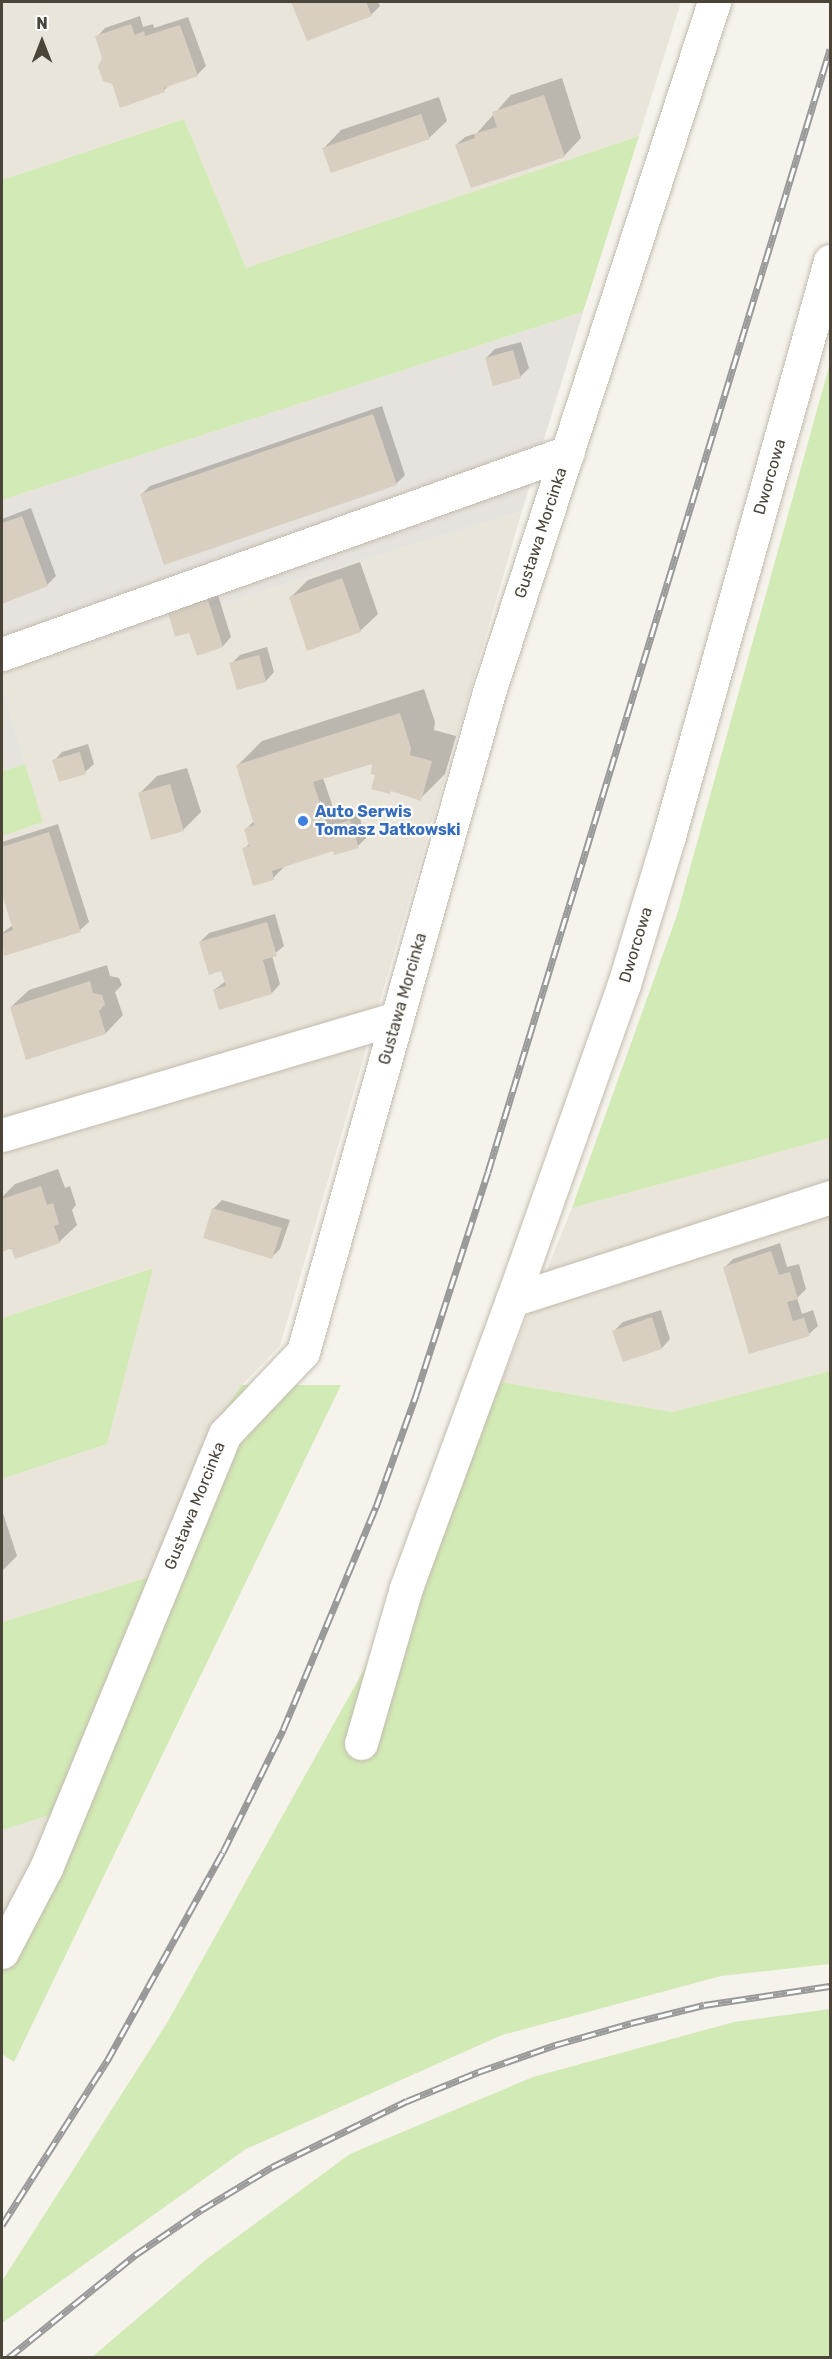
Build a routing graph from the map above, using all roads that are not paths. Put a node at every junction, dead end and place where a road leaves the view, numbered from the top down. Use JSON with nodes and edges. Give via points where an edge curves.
{"nodes":[{"id":1,"x":714,"y":2,"type":"edge"},
{"id":2,"x":831,"y":261,"type":"edge"},
{"id":3,"x":567,"y":452,"type":"junction"},
{"id":4,"x":2,"y":654,"type":"edge"},
{"id":5,"x":398,"y":1018,"type":"junction"},
{"id":6,"x":2,"y":1135,"type":"edge"},
{"id":7,"x":831,"y":1197,"type":"edge"},
{"id":8,"x":512,"y":1300,"type":"junction"},
{"id":9,"x":361,"y":1743,"type":"dead end"},
{"id":10,"x":2,"y":1952,"type":"edge"}],
"edges":[{"from":1,"to":3,"type":"street","name":"Gustawa Morcinka"},
{"from":2,"to":8,"type":"street","name":"Dworcowa","via":[[624,984]]},
{"from":3,"to":4,"type":"street"},
{"from":3,"to":5,"type":"street","name":"Gustawa Morcinka","via":[[489,692]]},
{"from":5,"to":6,"type":"street"},
{"from":5,"to":10,"type":"street","name":"Gustawa Morcinka","via":[[303,1352],[225,1434],[46,1868]]},
{"from":7,"to":8,"type":"street"},
{"from":8,"to":9,"type":"street","name":"Dworcowa","via":[[406,1588]]}]}
